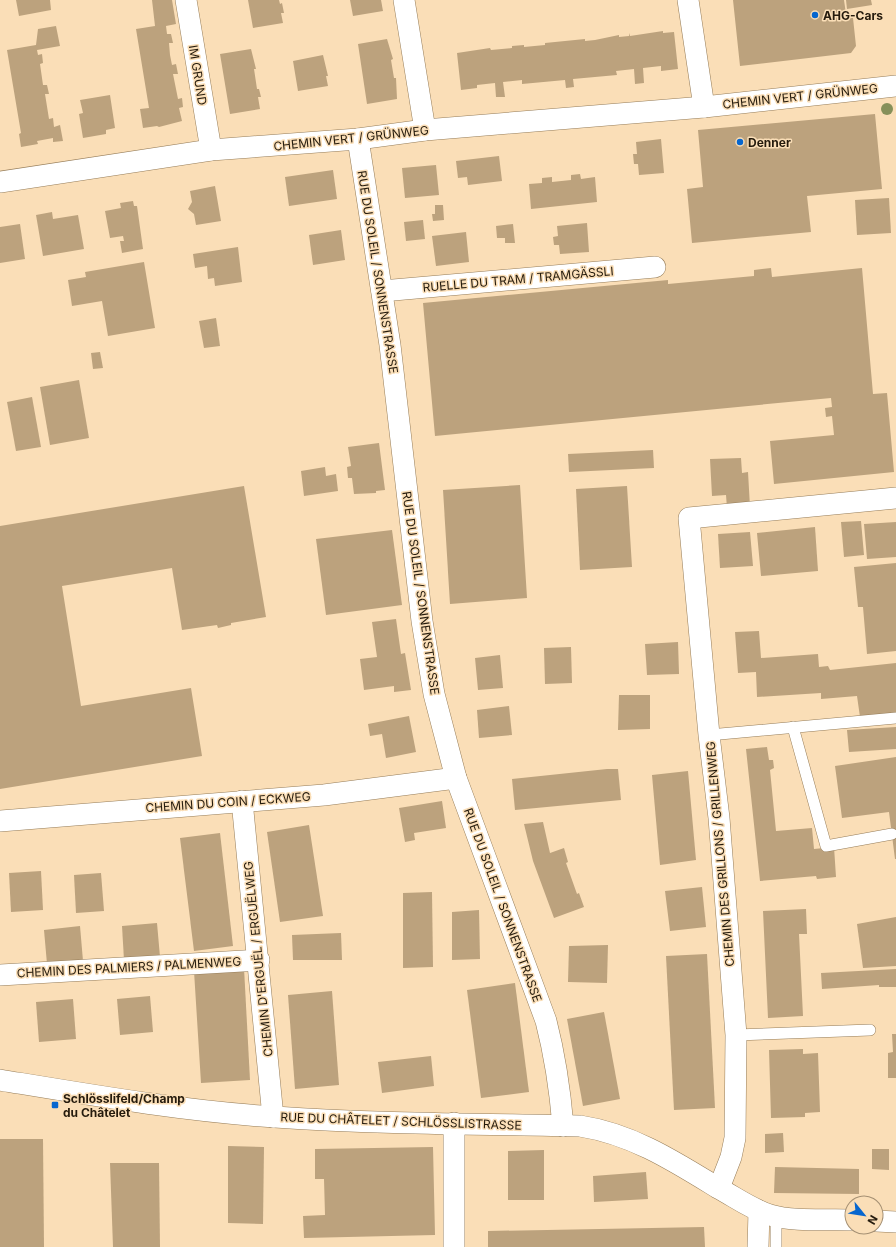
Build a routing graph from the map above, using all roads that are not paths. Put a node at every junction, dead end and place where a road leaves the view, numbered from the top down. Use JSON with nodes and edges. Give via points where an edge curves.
{"nodes":[{"id":1,"x":186,"y":0,"type":"edge"},
{"id":2,"x":404,"y":0,"type":"edge"},
{"id":3,"x":688,"y":0,"type":"edge"},
{"id":4,"x":896,"y":86,"type":"edge"},
{"id":5,"x":704,"y":107,"type":"junction"},
{"id":6,"x":426,"y":130,"type":"junction"},
{"id":7,"x":358,"y":139,"type":"junction"},
{"id":8,"x":211,"y":150,"type":"junction"},
{"id":9,"x":0,"y":179,"type":"edge"},
{"id":10,"x":655,"y":267,"type":"dead end"},
{"id":11,"x":382,"y":290,"type":"junction"},
{"id":12,"x":896,"y":498,"type":"edge"},
{"id":13,"x":896,"y":718,"type":"edge"},
{"id":14,"x":793,"y":727,"type":"junction"},
{"id":15,"x":709,"y":735,"type":"junction"},
{"id":16,"x":456,"y":778,"type":"junction"},
{"id":17,"x":242,"y":801,"type":"junction"},
{"id":18,"x":0,"y":821,"type":"edge"},
{"id":19,"x":892,"y":834,"type":"dead end"},
{"id":20,"x":259,"y":960,"type":"junction"},
{"id":21,"x":0,"y":975,"type":"edge"},
{"id":22,"x":870,"y":1030,"type":"dead end"},
{"id":23,"x":736,"y":1035,"type":"junction"},
{"id":24,"x":0,"y":1080,"type":"edge"},
{"id":25,"x":273,"y":1117,"type":"junction"},
{"id":26,"x":454,"y":1124,"type":"junction"},
{"id":27,"x":563,"y":1126,"type":"junction"},
{"id":28,"x":719,"y":1188,"type":"junction"},
{"id":29,"x":768,"y":1214,"type":"junction"},
{"id":30,"x":844,"y":1219,"type":"edge"},
{"id":31,"x":884,"y":1221,"type":"edge"},
{"id":32,"x":896,"y":1222,"type":"edge"},
{"id":33,"x":454,"y":1247,"type":"edge"},
{"id":34,"x":758,"y":1247,"type":"edge"},
{"id":35,"x":776,"y":1247,"type":"edge"}],
"edges":[{"from":1,"to":8,"type":"street","name":"IM GRUND"},
{"from":2,"to":6,"type":"street"},
{"from":3,"to":5,"type":"street"},
{"from":4,"to":5,"type":"street","name":"CHEMIN VERT / GRÜNWEG"},
{"from":5,"to":6,"type":"street","name":"CHEMIN VERT / GRÜNWEG"},
{"from":6,"to":7,"type":"street","name":"CHEMIN VERT / GRÜNWEG"},
{"from":7,"to":8,"type":"street","name":"CHEMIN VERT / GRÜNWEG"},
{"from":7,"to":11,"type":"street","name":"RUE DU SOLEIL / SONNENSTRASSE"},
{"from":8,"to":9,"type":"street","name":"CHEMIN VERT / GRÜNWEG"},
{"from":10,"to":11,"type":"street","name":"RUELLE DU TRAM / TRAMGÄSSLI"},
{"from":11,"to":16,"type":"street","name":"RUE DU SOLEIL / SONNENSTRASSE","via":[[422,622],[434,694]]},
{"from":12,"to":15,"type":"street","name":"CHEMIN DES GRILLONS / GRILLENWEG","via":[[689,518]]},
{"from":13,"to":14,"type":"lane"},
{"from":14,"to":15,"type":"lane"},
{"from":14,"to":19,"type":"lane","via":[[826,846]]},
{"from":15,"to":23,"type":"street","name":"CHEMIN DES GRILLONS / GRILLENWEG","via":[[719,818]]},
{"from":16,"to":17,"type":"street","name":"CHEMIN DU COIN / ECKWEG"},
{"from":16,"to":27,"type":"street","name":"RUE DU SOLEIL / SONNENSTRASSE","via":[[546,1021],[558,1072]]},
{"from":17,"to":18,"type":"street","name":"CHEMIN DU COIN / ECKWEG"},
{"from":17,"to":20,"type":"street","name":"CHEMIN D'ERGUËL / ERGUËLWEG"},
{"from":20,"to":21,"type":"street","name":"CHEMIN DES PALMIERS / PALMENWEG"},
{"from":20,"to":25,"type":"street","name":"CHEMIN D'ERGUËL / ERGUËLWEG"},
{"from":22,"to":23,"type":"lane"},
{"from":23,"to":28,"type":"street","name":"CHEMIN DES GRILLONS / GRILLENWEG","via":[[735,1138]]},
{"from":24,"to":25,"type":"street","name":"RUE DU CHÂTELET / SCHLÖSSLISTRASSE","via":[[164,1105]]},
{"from":25,"to":26,"type":"street","name":"RUE DU CHÂTELET / SCHLÖSSLISTRASSE"},
{"from":26,"to":27,"type":"street","name":"RUE DU CHÂTELET / SCHLÖSSLISTRASSE"},
{"from":26,"to":33,"type":"street"},
{"from":27,"to":28,"type":"street","name":"RUE DU CHÂTELET / SCHLÖSSLISTRASSE","via":[[602,1130],[622,1136],[658,1152]]},
{"from":28,"to":29,"type":"street","name":"RUE DU CHÂTELET / SCHLÖSSLISTRASSE"},
{"from":29,"to":30,"type":"street","name":"RUE DU CHÂTELET / SCHLÖSSLISTRASSE"},
{"from":29,"to":34,"type":"street"},
{"from":29,"to":35,"type":"lane"},
{"from":31,"to":32,"type":"street"}]}
